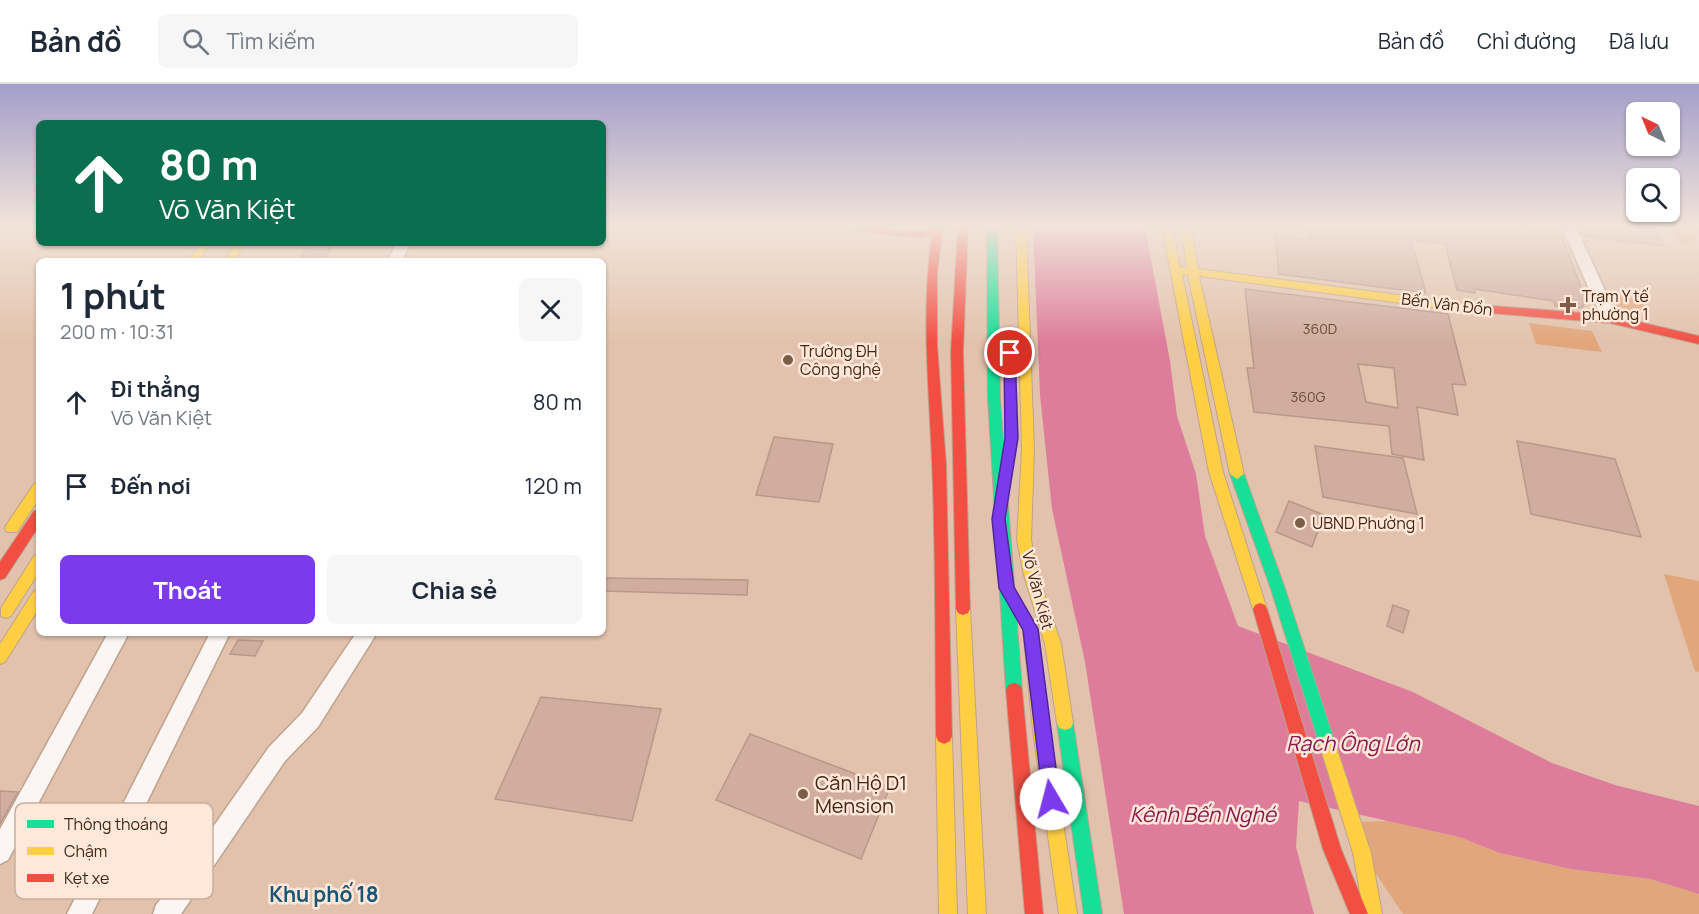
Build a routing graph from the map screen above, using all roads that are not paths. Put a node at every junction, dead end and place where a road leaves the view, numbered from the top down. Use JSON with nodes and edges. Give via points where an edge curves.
{"nodes":[{"id":1,"x":933,"y":266,"type":"edge"},
{"id":2,"x":960,"y":266,"type":"edge"},
{"id":3,"x":991,"y":266,"type":"edge"},
{"id":4,"x":1022,"y":266,"type":"edge"},
{"id":5,"x":1173,"y":266,"type":"edge"},
{"id":6,"x":1193,"y":266,"type":"edge"},
{"id":7,"x":1586,"y":266,"type":"edge"},
{"id":8,"x":1174,"y":269,"type":"junction"},
{"id":9,"x":1194,"y":272,"type":"junction"},
{"id":10,"x":1610,"y":320,"type":"junction"},
{"id":11,"x":1699,"y":340,"type":"edge"},
{"id":12,"x":1012,"y":438,"type":"dead end"},
{"id":13,"x":1216,"y":472,"type":"junction"},
{"id":14,"x":1238,"y":476,"type":"junction"},
{"id":15,"x":36,"y":492,"type":"edge"},
{"id":16,"x":36,"y":519,"type":"edge"},
{"id":17,"x":999,"y":519,"type":"junction"},
{"id":18,"x":6,"y":536,"type":"dead end"},
{"id":19,"x":6,"y":555,"type":"edge"},
{"id":20,"x":36,"y":555,"type":"edge"},
{"id":21,"x":36,"y":565,"type":"edge"},
{"id":22,"x":0,"y":574,"type":"edge"},
{"id":23,"x":1031,"y":575,"type":"junction"},
{"id":24,"x":1006,"y":588,"type":"junction"},
{"id":25,"x":36,"y":596,"type":"edge"},
{"id":26,"x":15,"y":597,"type":"junction"},
{"id":27,"x":36,"y":601,"type":"edge"},
{"id":28,"x":0,"y":621,"type":"edge"},
{"id":29,"x":1030,"y":629,"type":"junction"},
{"id":30,"x":117,"y":636,"type":"edge"},
{"id":31,"x":218,"y":636,"type":"edge"},
{"id":32,"x":365,"y":636,"type":"edge"},
{"id":33,"x":0,"y":657,"type":"edge"},
{"id":34,"x":26,"y":803,"type":"edge"},
{"id":35,"x":135,"y":803,"type":"edge"},
{"id":36,"x":15,"y":822,"type":"edge"},
{"id":37,"x":2,"y":846,"type":"edge"},
{"id":38,"x":213,"y":848,"type":"edge"},
{"id":39,"x":1332,"y":849,"type":"junction"},
{"id":40,"x":1362,"y":853,"type":"junction"},
{"id":41,"x":1334,"y":890,"type":"dead end"},
{"id":42,"x":87,"y":899,"type":"edge"},
{"id":43,"x":177,"y":899,"type":"edge"},
{"id":44,"x":1386,"y":904,"type":"dead end"},
{"id":45,"x":79,"y":914,"type":"edge"},
{"id":46,"x":165,"y":914,"type":"edge"},
{"id":47,"x":948,"y":914,"type":"edge"},
{"id":48,"x":978,"y":914,"type":"edge"},
{"id":49,"x":1034,"y":914,"type":"edge"},
{"id":50,"x":1068,"y":914,"type":"edge"},
{"id":51,"x":1093,"y":914,"type":"edge"},
{"id":52,"x":1359,"y":914,"type":"edge"},
{"id":53,"x":1373,"y":914,"type":"edge"}],
"edges":[{"from":1,"to":47,"type":"main road","via":[[931,333],[939,464]]},
{"from":2,"to":48,"type":"main road","via":[[956,401]]},
{"from":3,"to":17,"type":"main road","name":"Võ Văn Kiệt"},
{"from":4,"to":23,"type":"main road","name":"Võ Văn Kiệt","via":[[1028,450],[1024,540]]},
{"from":5,"to":8,"type":"main road"},
{"from":6,"to":9,"type":"main road"},
{"from":7,"to":10,"type":"street"},
{"from":8,"to":9,"type":"main road","name":"Bến Vân Đồn"},
{"from":8,"to":13,"type":"main road"},
{"from":9,"to":10,"type":"main road","name":"Bến Vân Đồn","via":[[1476,309]]},
{"from":9,"to":14,"type":"main road"},
{"from":10,"to":11,"type":"main road","name":"Bến Vân Đồn"},
{"from":12,"to":17,"type":"main road","name":"Võ Văn Kiệt"},
{"from":13,"to":14,"type":"main road"},
{"from":13,"to":39,"type":"main road"},
{"from":14,"to":40,"type":"main road"},
{"from":15,"to":18,"type":"main road"},
{"from":16,"to":19,"type":"main road"},
{"from":17,"to":24,"type":"main road","name":"Võ Văn Kiệt"},
{"from":19,"to":20,"type":"main road"},
{"from":19,"to":22,"type":"main road"},
{"from":21,"to":26,"type":"main road"},
{"from":23,"to":29,"type":"main road"},
{"from":23,"to":51,"type":"main road","name":"Võ Văn Kiệt","via":[[1053,644]]},
{"from":24,"to":29,"type":"main road"},
{"from":24,"to":49,"type":"main road","name":"Võ Văn Kiệt"},
{"from":25,"to":26,"type":"main road"},
{"from":26,"to":28,"type":"main road"},
{"from":27,"to":33,"type":"main road"},
{"from":29,"to":50,"type":"main road"},
{"from":30,"to":34,"type":"street"},
{"from":31,"to":35,"type":"street"},
{"from":32,"to":38,"type":"street","via":[[310,720],[277,754]]},
{"from":36,"to":37,"type":"street"},
{"from":39,"to":41,"type":"main road"},
{"from":39,"to":52,"type":"main road"},
{"from":40,"to":44,"type":"main road"},
{"from":40,"to":53,"type":"main road"},
{"from":42,"to":45,"type":"street"},
{"from":43,"to":46,"type":"street"}]}
